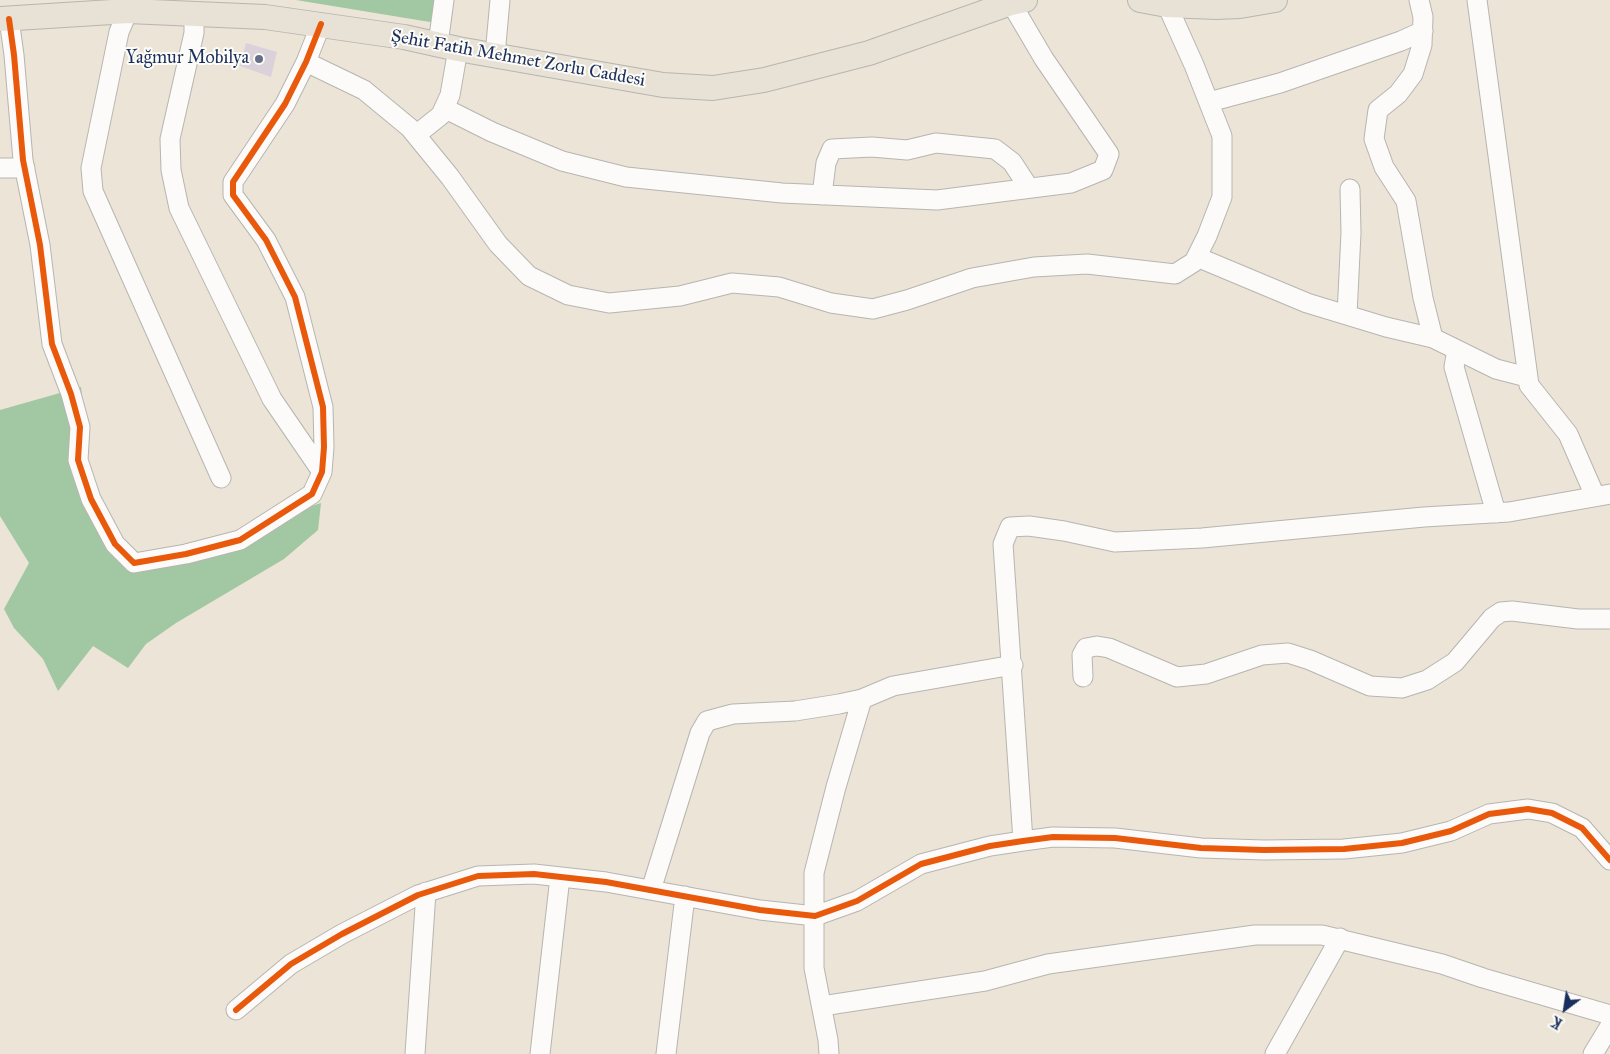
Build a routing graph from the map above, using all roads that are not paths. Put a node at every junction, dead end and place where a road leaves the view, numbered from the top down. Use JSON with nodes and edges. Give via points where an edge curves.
{"nodes":[{"id":1,"x":444,"y":0,"type":"edge"},
{"id":2,"x":500,"y":0,"type":"edge"},
{"id":3,"x":1140,"y":0,"type":"edge"},
{"id":4,"x":1275,"y":0,"type":"edge"},
{"id":5,"x":1419,"y":0,"type":"edge"},
{"id":6,"x":1477,"y":0,"type":"edge"},
{"id":7,"x":1018,"y":1,"type":"edge"},
{"id":8,"x":1167,"y":5,"type":"junction"},
{"id":9,"x":128,"y":11,"type":"junction"},
{"id":10,"x":194,"y":14,"type":"junction"},
{"id":11,"x":4,"y":19,"type":"edge"},
{"id":12,"x":321,"y":24,"type":"junction"},
{"id":13,"x":1423,"y":31,"type":"junction"},
{"id":14,"x":448,"y":47,"type":"junction"},
{"id":15,"x":495,"y":55,"type":"junction"},
{"id":16,"x":306,"y":62,"type":"junction"},
{"id":17,"x":1208,"y":102,"type":"junction"},
{"id":18,"x":444,"y":108,"type":"junction"},
{"id":19,"x":416,"y":135,"type":"junction"},
{"id":20,"x":0,"y":168,"type":"edge"},
{"id":21,"x":25,"y":168,"type":"junction"},
{"id":22,"x":1029,"y":188,"type":"junction"},
{"id":23,"x":1350,"y":189,"type":"dead end"},
{"id":24,"x":822,"y":195,"type":"junction"},
{"id":25,"x":1197,"y":257,"type":"junction"},
{"id":26,"x":1347,"y":315,"type":"junction"},
{"id":27,"x":1433,"y":338,"type":"junction"},
{"id":28,"x":1456,"y":350,"type":"junction"},
{"id":29,"x":1528,"y":378,"type":"junction"},
{"id":30,"x":322,"y":472,"type":"junction"},
{"id":31,"x":221,"y":478,"type":"dead end"},
{"id":32,"x":1602,"y":495,"type":"edge"},
{"id":33,"x":1496,"y":512,"type":"junction"},
{"id":34,"x":1610,"y":619,"type":"edge"},
{"id":35,"x":1013,"y":666,"type":"junction"},
{"id":36,"x":1083,"y":677,"type":"dead end"},
{"id":37,"x":862,"y":699,"type":"junction"},
{"id":38,"x":1023,"y":841,"type":"junction"},
{"id":39,"x":1610,"y":860,"type":"edge"},
{"id":40,"x":560,"y":877,"type":"junction"},
{"id":41,"x":651,"y":890,"type":"junction"},
{"id":42,"x":426,"y":892,"type":"junction"},
{"id":43,"x":685,"y":896,"type":"junction"},
{"id":44,"x":815,"y":916,"type":"junction"},
{"id":45,"x":1340,"y":938,"type":"junction"},
{"id":46,"x":822,"y":1006,"type":"junction"},
{"id":47,"x":236,"y":1010,"type":"dead end"},
{"id":48,"x":1610,"y":1015,"type":"edge"},
{"id":49,"x":1610,"y":1026,"type":"edge"},
{"id":50,"x":415,"y":1054,"type":"edge"},
{"id":51,"x":540,"y":1054,"type":"edge"},
{"id":52,"x":666,"y":1054,"type":"edge"},
{"id":53,"x":829,"y":1054,"type":"edge"},
{"id":54,"x":1275,"y":1054,"type":"edge"},
{"id":55,"x":1592,"y":1054,"type":"edge"}],
"edges":[{"from":1,"to":14,"type":"street"},
{"from":2,"to":15,"type":"street"},
{"from":3,"to":8,"type":"main road"},
{"from":4,"to":8,"type":"main road","via":[[1240,6]]},
{"from":5,"to":13,"type":"street"},
{"from":6,"to":29,"type":"street"},
{"from":7,"to":15,"type":"main road","name":"Şehit Fatih Mehmet Zorlu Caddesi","via":[[869,53],[764,80],[713,88],[663,85]]},
{"from":7,"to":22,"type":"street","via":[[1044,59],[1109,154],[1103,170],[1071,183]]},
{"from":8,"to":17,"type":"street"},
{"from":9,"to":10,"type":"main road","name":"Şehit Fatih Mehmet Zorlu Caddesi"},
{"from":9,"to":11,"type":"main road","name":"Şehit Fatih Mehmet Zorlu Caddesi"},
{"from":9,"to":31,"type":"street","via":[[119,32],[92,159],[93,191]]},
{"from":10,"to":12,"type":"main road","name":"Şehit Fatih Mehmet Zorlu Caddesi","via":[[265,17]]},
{"from":10,"to":30,"type":"street","via":[[194,33],[170,139],[171,170],[179,208],[272,399]]},
{"from":11,"to":21,"type":"street"},
{"from":12,"to":14,"type":"main road","name":"Şehit Fatih Mehmet Zorlu Caddesi"},
{"from":12,"to":16,"type":"street"},
{"from":13,"to":17,"type":"street","via":[[1280,83]]},
{"from":13,"to":27,"type":"street","via":[[1413,74],[1398,94],[1378,110],[1374,139],[1384,167],[1406,201]]},
{"from":14,"to":15,"type":"main road","name":"Şehit Fatih Mehmet Zorlu Caddesi"},
{"from":14,"to":18,"type":"street","via":[[450,95]]},
{"from":16,"to":19,"type":"street","via":[[364,90]]},
{"from":16,"to":30,"type":"street","via":[[285,104],[233,182],[233,195],[266,240],[295,297],[323,407]]},
{"from":17,"to":25,"type":"street","via":[[1222,136],[1222,197]]},
{"from":18,"to":19,"type":"street"},
{"from":18,"to":24,"type":"street","via":[[562,161],[626,177]]},
{"from":19,"to":25,"type":"street","via":[[498,244],[529,276],[568,295],[609,303],[680,296],[732,283],[779,287],[831,303],[873,309],[972,278],[1034,267],[1087,264],[1176,274]]},
{"from":20,"to":21,"type":"street"},
{"from":21,"to":30,"type":"street","via":[[40,245],[52,344],[80,426],[78,460],[90,499],[115,544],[134,563],[240,540],[312,494]]},
{"from":22,"to":24,"type":"street","via":[[938,200]]},
{"from":22,"to":24,"type":"street","via":[[1012,162],[994,149],[936,143],[908,150],[872,147],[832,149],[826,163]]},
{"from":23,"to":26,"type":"street"},
{"from":25,"to":26,"type":"street","via":[[1307,303]]},
{"from":26,"to":27,"type":"street"},
{"from":27,"to":28,"type":"street"},
{"from":28,"to":29,"type":"street","via":[[1496,370]]},
{"from":28,"to":33,"type":"street","via":[[1454,367]]},
{"from":29,"to":32,"type":"street","via":[[1529,385],[1568,434]]},
{"from":32,"to":33,"type":"street"},
{"from":33,"to":35,"type":"street","via":[[1202,538],[1125,541],[1029,526],[1010,527],[1003,544]]},
{"from":34,"to":36,"type":"street","via":[[1501,612],[1492,618],[1455,662],[1427,680],[1402,688],[1370,686],[1288,653],[1262,655],[1206,674],[1177,677],[1097,646],[1086,648],[1082,655]]},
{"from":35,"to":37,"type":"street","via":[[893,686]]},
{"from":35,"to":38,"type":"street"},
{"from":37,"to":41,"type":"street","via":[[795,711],[732,714],[707,721],[700,733]]},
{"from":37,"to":44,"type":"street","via":[[814,873]]},
{"from":38,"to":39,"type":"street","via":[[1053,837],[1115,838],[1201,848],[1344,849],[1402,843],[1451,831],[1489,814],[1528,809],[1552,813],[1582,828]]},
{"from":38,"to":44,"type":"street","via":[[921,864],[857,901]]},
{"from":40,"to":41,"type":"street"},
{"from":40,"to":42,"type":"street","via":[[534,874],[478,876]]},
{"from":40,"to":51,"type":"street"},
{"from":41,"to":43,"type":"street"},
{"from":42,"to":47,"type":"street","via":[[291,964]]},
{"from":42,"to":50,"type":"street"},
{"from":43,"to":44,"type":"street"},
{"from":43,"to":52,"type":"street"},
{"from":44,"to":46,"type":"street","via":[[814,968]]},
{"from":45,"to":46,"type":"street","via":[[1255,935],[1048,964],[985,980]]},
{"from":45,"to":48,"type":"street","via":[[1442,964]]},
{"from":45,"to":54,"type":"street"},
{"from":46,"to":53,"type":"street"},
{"from":49,"to":55,"type":"street"}]}
